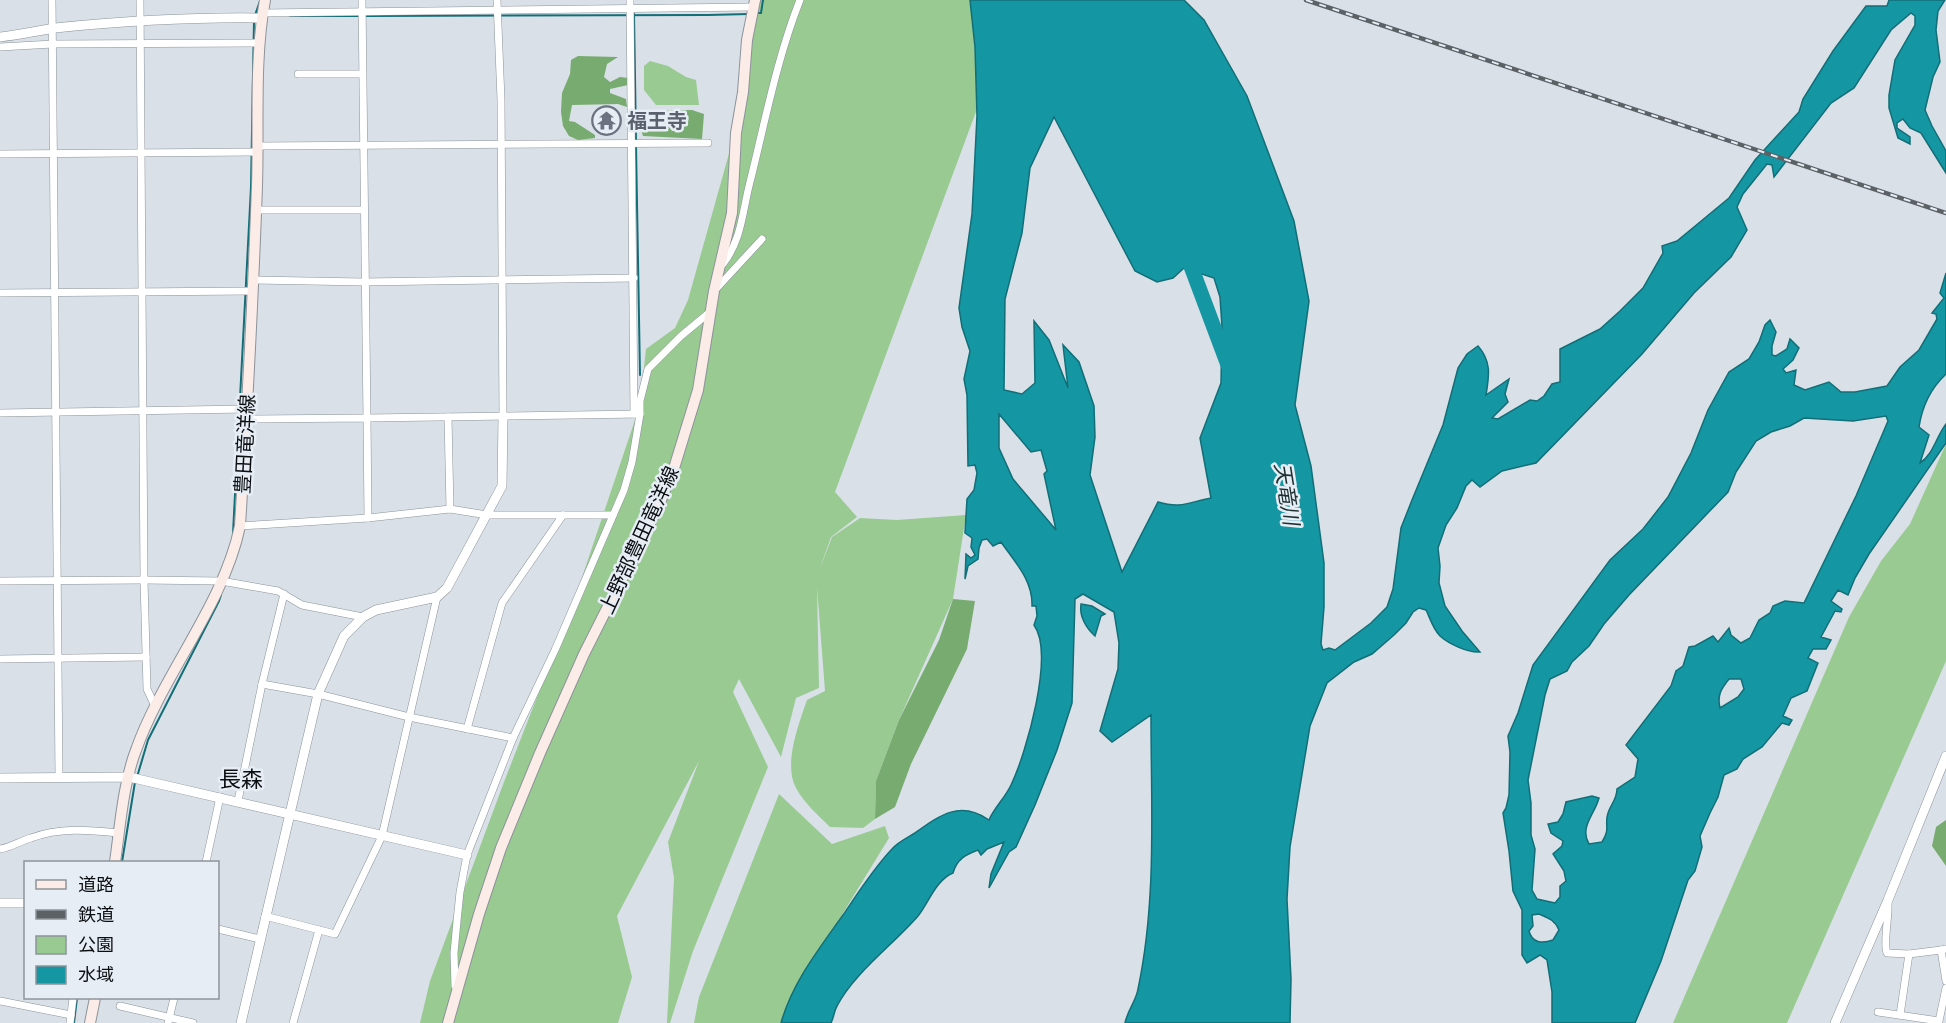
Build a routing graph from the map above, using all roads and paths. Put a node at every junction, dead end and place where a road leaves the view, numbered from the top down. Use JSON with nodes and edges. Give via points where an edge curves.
{"nodes":[{"id":1,"x":52,"y":0,"type":"edge"},
{"id":2,"x":140,"y":0,"type":"edge"},
{"id":3,"x":265,"y":0,"type":"edge"},
{"id":4,"x":362,"y":0,"type":"edge"},
{"id":5,"x":497,"y":0,"type":"edge"},
{"id":6,"x":630,"y":0,"type":"edge"},
{"id":7,"x":800,"y":0,"type":"edge"},
{"id":8,"x":754,"y":4,"type":"edge"},
{"id":9,"x":630,"y":9,"type":"junction"},
{"id":10,"x":497,"y":10,"type":"junction"},
{"id":11,"x":362,"y":12,"type":"junction"},
{"id":12,"x":262,"y":16,"type":"junction"},
{"id":13,"x":141,"y":20,"type":"junction"},
{"id":14,"x":53,"y":29,"type":"junction"},
{"id":15,"x":0,"y":37,"type":"edge"},
{"id":16,"x":260,"y":43,"type":"junction"},
{"id":17,"x":53,"y":44,"type":"junction"},
{"id":18,"x":141,"y":44,"type":"junction"},
{"id":19,"x":0,"y":47,"type":"edge"},
{"id":20,"x":298,"y":74,"type":"dead end"},
{"id":21,"x":363,"y":74,"type":"junction"},
{"id":22,"x":632,"y":142,"type":"junction"},
{"id":23,"x":708,"y":143,"type":"dead end"},
{"id":24,"x":363,"y":144,"type":"junction"},
{"id":25,"x":500,"y":144,"type":"junction"},
{"id":26,"x":259,"y":149,"type":"junction"},
{"id":27,"x":142,"y":153,"type":"junction"},
{"id":28,"x":0,"y":154,"type":"edge"},
{"id":29,"x":54,"y":154,"type":"junction"},
{"id":30,"x":256,"y":210,"type":"junction"},
{"id":31,"x":364,"y":210,"type":"junction"},
{"id":32,"x":762,"y":239,"type":"dead end"},
{"id":33,"x":721,"y":267,"type":"junction"},
{"id":34,"x":634,"y":278,"type":"junction"},
{"id":35,"x":501,"y":280,"type":"junction"},
{"id":36,"x":364,"y":282,"type":"junction"},
{"id":37,"x":254,"y":286,"type":"junction"},
{"id":38,"x":714,"y":291,"type":"junction"},
{"id":39,"x":143,"y":292,"type":"junction"},
{"id":40,"x":0,"y":293,"type":"edge"},
{"id":41,"x":55,"y":293,"type":"junction"},
{"id":42,"x":710,"y":312,"type":"junction"},
{"id":43,"x":143,"y":411,"type":"junction"},
{"id":44,"x":57,"y":412,"type":"junction"},
{"id":45,"x":0,"y":413,"type":"edge"},
{"id":46,"x":247,"y":414,"type":"junction"},
{"id":47,"x":637,"y":414,"type":"junction"},
{"id":48,"x":503,"y":416,"type":"junction"},
{"id":49,"x":448,"y":417,"type":"junction"},
{"id":50,"x":367,"y":418,"type":"junction"},
{"id":51,"x":450,"y":509,"type":"junction"},
{"id":52,"x":487,"y":515,"type":"junction"},
{"id":53,"x":563,"y":515,"type":"junction"},
{"id":54,"x":613,"y":515,"type":"junction"},
{"id":55,"x":368,"y":518,"type":"junction"},
{"id":56,"x":240,"y":526,"type":"junction"},
{"id":57,"x":57,"y":580,"type":"junction"},
{"id":58,"x":144,"y":580,"type":"junction"},
{"id":59,"x":0,"y":581,"type":"edge"},
{"id":60,"x":221,"y":581,"type":"junction"},
{"id":61,"x":284,"y":594,"type":"junction"},
{"id":62,"x":437,"y":597,"type":"junction"},
{"id":63,"x":363,"y":617,"type":"junction"},
{"id":64,"x":146,"y":657,"type":"junction"},
{"id":65,"x":58,"y":658,"type":"junction"},
{"id":66,"x":0,"y":659,"type":"edge"},
{"id":67,"x":262,"y":684,"type":"junction"},
{"id":68,"x":318,"y":694,"type":"junction"},
{"id":69,"x":155,"y":706,"type":"junction"},
{"id":70,"x":409,"y":717,"type":"junction"},
{"id":71,"x":467,"y":729,"type":"junction"},
{"id":72,"x":513,"y":738,"type":"junction"},
{"id":73,"x":1946,"y":756,"type":"edge"},
{"id":74,"x":59,"y":777,"type":"junction"},
{"id":75,"x":129,"y":777,"type":"junction"},
{"id":76,"x":0,"y":778,"type":"edge"},
{"id":77,"x":220,"y":797,"type":"junction"},
{"id":78,"x":238,"y":801,"type":"junction"},
{"id":79,"x":290,"y":814,"type":"junction"},
{"id":80,"x":119,"y":833,"type":"junction"},
{"id":81,"x":382,"y":836,"type":"junction"},
{"id":82,"x":0,"y":849,"type":"edge"},
{"id":83,"x":467,"y":855,"type":"junction"},
{"id":84,"x":115,"y":861,"type":"edge"},
{"id":85,"x":206,"y":861,"type":"edge"},
{"id":86,"x":1888,"y":900,"type":"junction"},
{"id":87,"x":0,"y":903,"type":"edge"},
{"id":88,"x":24,"y":903,"type":"edge"},
{"id":89,"x":265,"y":916,"type":"junction"},
{"id":90,"x":219,"y":929,"type":"edge"},
{"id":91,"x":319,"y":930,"type":"junction"},
{"id":92,"x":260,"y":939,"type":"junction"},
{"id":93,"x":1944,"y":950,"type":"edge"},
{"id":94,"x":1909,"y":954,"type":"junction"},
{"id":95,"x":1946,"y":981,"type":"edge"},
{"id":96,"x":1946,"y":988,"type":"edge"},
{"id":97,"x":456,"y":995,"type":"junction"},
{"id":98,"x":73,"y":999,"type":"edge"},
{"id":99,"x":95,"y":999,"type":"edge"},
{"id":100,"x":174,"y":999,"type":"edge"},
{"id":101,"x":0,"y":1001,"type":"edge"},
{"id":102,"x":120,"y":1005,"type":"dead end"},
{"id":103,"x":1878,"y":1012,"type":"dead end"},
{"id":104,"x":1900,"y":1015,"type":"junction"},
{"id":105,"x":71,"y":1019,"type":"edge"},
{"id":106,"x":169,"y":1020,"type":"edge"},
{"id":107,"x":1943,"y":1021,"type":"edge"},
{"id":108,"x":90,"y":1023,"type":"edge"},
{"id":109,"x":193,"y":1023,"type":"edge"},
{"id":110,"x":241,"y":1023,"type":"edge"},
{"id":111,"x":293,"y":1023,"type":"edge"},
{"id":112,"x":448,"y":1023,"type":"edge"},
{"id":113,"x":1835,"y":1023,"type":"edge"}],
"edges":[{"from":1,"to":14,"type":"street"},
{"from":2,"to":13,"type":"street"},
{"from":3,"to":12,"type":"main road","name":"豊田竜洋線"},
{"from":4,"to":11,"type":"street"},
{"from":5,"to":10,"type":"street"},
{"from":6,"to":9,"type":"street"},
{"from":7,"to":33,"type":"street","via":[[789,28],[740,233]]},
{"from":8,"to":9,"type":"street"},
{"from":8,"to":33,"type":"main road","name":"上野部豊田竜洋線","via":[[736,133],[732,213]]},
{"from":9,"to":10,"type":"street"},
{"from":9,"to":22,"type":"street"},
{"from":10,"to":11,"type":"street"},
{"from":10,"to":25,"type":"street"},
{"from":11,"to":12,"type":"street"},
{"from":11,"to":21,"type":"street"},
{"from":12,"to":13,"type":"street"},
{"from":12,"to":16,"type":"main road","name":"豊田竜洋線"},
{"from":13,"to":14,"type":"street"},
{"from":13,"to":18,"type":"street"},
{"from":14,"to":15,"type":"street"},
{"from":14,"to":17,"type":"street"},
{"from":16,"to":18,"type":"street"},
{"from":16,"to":26,"type":"main road","name":"豊田竜洋線"},
{"from":17,"to":18,"type":"street"},
{"from":17,"to":19,"type":"street"},
{"from":17,"to":29,"type":"street"},
{"from":18,"to":27,"type":"street"},
{"from":20,"to":21,"type":"street"},
{"from":21,"to":24,"type":"street"},
{"from":22,"to":23,"type":"street"},
{"from":22,"to":25,"type":"street"},
{"from":22,"to":34,"type":"street"},
{"from":24,"to":25,"type":"street"},
{"from":24,"to":26,"type":"street"},
{"from":24,"to":31,"type":"street"},
{"from":25,"to":35,"type":"street"},
{"from":26,"to":27,"type":"street"},
{"from":26,"to":30,"type":"main road","name":"豊田竜洋線"},
{"from":27,"to":29,"type":"street"},
{"from":27,"to":39,"type":"street"},
{"from":28,"to":29,"type":"street"},
{"from":29,"to":41,"type":"street"},
{"from":30,"to":31,"type":"street"},
{"from":30,"to":37,"type":"main road","name":"豊田竜洋線"},
{"from":31,"to":36,"type":"street"},
{"from":32,"to":38,"type":"street"},
{"from":33,"to":38,"type":"main road","name":"上野部豊田竜洋線"},
{"from":34,"to":35,"type":"street"},
{"from":34,"to":47,"type":"street"},
{"from":35,"to":36,"type":"street"},
{"from":35,"to":48,"type":"street"},
{"from":36,"to":37,"type":"street"},
{"from":36,"to":50,"type":"street"},
{"from":37,"to":39,"type":"street"},
{"from":37,"to":46,"type":"main road","name":"豊田竜洋線"},
{"from":38,"to":42,"type":"main road","name":"上野部豊田竜洋線"},
{"from":39,"to":41,"type":"street"},
{"from":39,"to":43,"type":"street"},
{"from":40,"to":41,"type":"street"},
{"from":41,"to":44,"type":"street"},
{"from":42,"to":47,"type":"street","via":[[648,369]]},
{"from":42,"to":97,"type":"main road","name":"上野部豊田竜洋線","via":[[698,390],[675,465],[540,753],[501,848]]},
{"from":43,"to":44,"type":"street"},
{"from":43,"to":46,"type":"street"},
{"from":43,"to":58,"type":"street"},
{"from":44,"to":45,"type":"street"},
{"from":44,"to":57,"type":"street"},
{"from":46,"to":50,"type":"street"},
{"from":46,"to":56,"type":"main road","name":"豊田竜洋線"},
{"from":47,"to":48,"type":"street"},
{"from":47,"to":54,"type":"street","via":[[632,462]]},
{"from":48,"to":49,"type":"street"},
{"from":48,"to":52,"type":"street","via":[[502,486]]},
{"from":49,"to":50,"type":"street"},
{"from":49,"to":51,"type":"street"},
{"from":50,"to":55,"type":"street"},
{"from":51,"to":52,"type":"street"},
{"from":51,"to":55,"type":"street"},
{"from":52,"to":53,"type":"street"},
{"from":52,"to":62,"type":"street","via":[[447,588]]},
{"from":53,"to":54,"type":"street"},
{"from":53,"to":71,"type":"street","via":[[502,603]]},
{"from":54,"to":72,"type":"street"},
{"from":55,"to":56,"type":"street"},
{"from":56,"to":60,"type":"main road","name":"豊田竜洋線"},
{"from":57,"to":58,"type":"street"},
{"from":57,"to":59,"type":"street"},
{"from":57,"to":65,"type":"street"},
{"from":58,"to":60,"type":"street"},
{"from":58,"to":64,"type":"street"},
{"from":60,"to":61,"type":"street"},
{"from":60,"to":69,"type":"main road","name":"豊田竜洋線"},
{"from":61,"to":63,"type":"street","via":[[302,605]]},
{"from":61,"to":67,"type":"street"},
{"from":62,"to":63,"type":"street","via":[[376,610]]},
{"from":62,"to":70,"type":"street"},
{"from":63,"to":68,"type":"street","via":[[344,636]]},
{"from":64,"to":65,"type":"street"},
{"from":64,"to":69,"type":"street","via":[[147,689]]},
{"from":65,"to":66,"type":"street"},
{"from":65,"to":74,"type":"street"},
{"from":67,"to":68,"type":"street"},
{"from":67,"to":78,"type":"street"},
{"from":68,"to":70,"type":"street"},
{"from":68,"to":79,"type":"street"},
{"from":69,"to":75,"type":"main road","name":"豊田竜洋線","via":[[135,751]]},
{"from":70,"to":71,"type":"street"},
{"from":70,"to":81,"type":"street"},
{"from":71,"to":72,"type":"street"},
{"from":72,"to":83,"type":"street"},
{"from":73,"to":86,"type":"street"},
{"from":74,"to":75,"type":"street"},
{"from":74,"to":76,"type":"street"},
{"from":75,"to":77,"type":"street"},
{"from":75,"to":80,"type":"main road","name":"豊田竜洋線"},
{"from":77,"to":78,"type":"street"},
{"from":77,"to":85,"type":"street"},
{"from":78,"to":79,"type":"street"},
{"from":79,"to":81,"type":"street"},
{"from":79,"to":89,"type":"street"},
{"from":80,"to":82,"type":"street","via":[[79,829],[31,837]]},
{"from":80,"to":84,"type":"main road","name":"豊田竜洋線"},
{"from":81,"to":83,"type":"street"},
{"from":81,"to":91,"type":"street","via":[[335,934]]},
{"from":83,"to":97,"type":"street","via":[[454,953]]},
{"from":86,"to":94,"type":"street","via":[[1885,948],[1887,953]]},
{"from":86,"to":113,"type":"street"},
{"from":87,"to":88,"type":"street"},
{"from":89,"to":91,"type":"street"},
{"from":89,"to":92,"type":"street"},
{"from":90,"to":92,"type":"street"},
{"from":91,"to":111,"type":"street"},
{"from":92,"to":110,"type":"street"},
{"from":93,"to":94,"type":"street"},
{"from":93,"to":95,"type":"street"},
{"from":94,"to":104,"type":"street"},
{"from":96,"to":107,"type":"street"},
{"from":97,"to":112,"type":"main road","name":"上野部豊田竜洋線"},
{"from":98,"to":105,"type":"street"},
{"from":99,"to":108,"type":"main road"},
{"from":100,"to":106,"type":"street"},
{"from":101,"to":105,"type":"street"},
{"from":102,"to":106,"type":"street"},
{"from":103,"to":104,"type":"street"},
{"from":104,"to":107,"type":"street"},
{"from":106,"to":109,"type":"street"}]}
